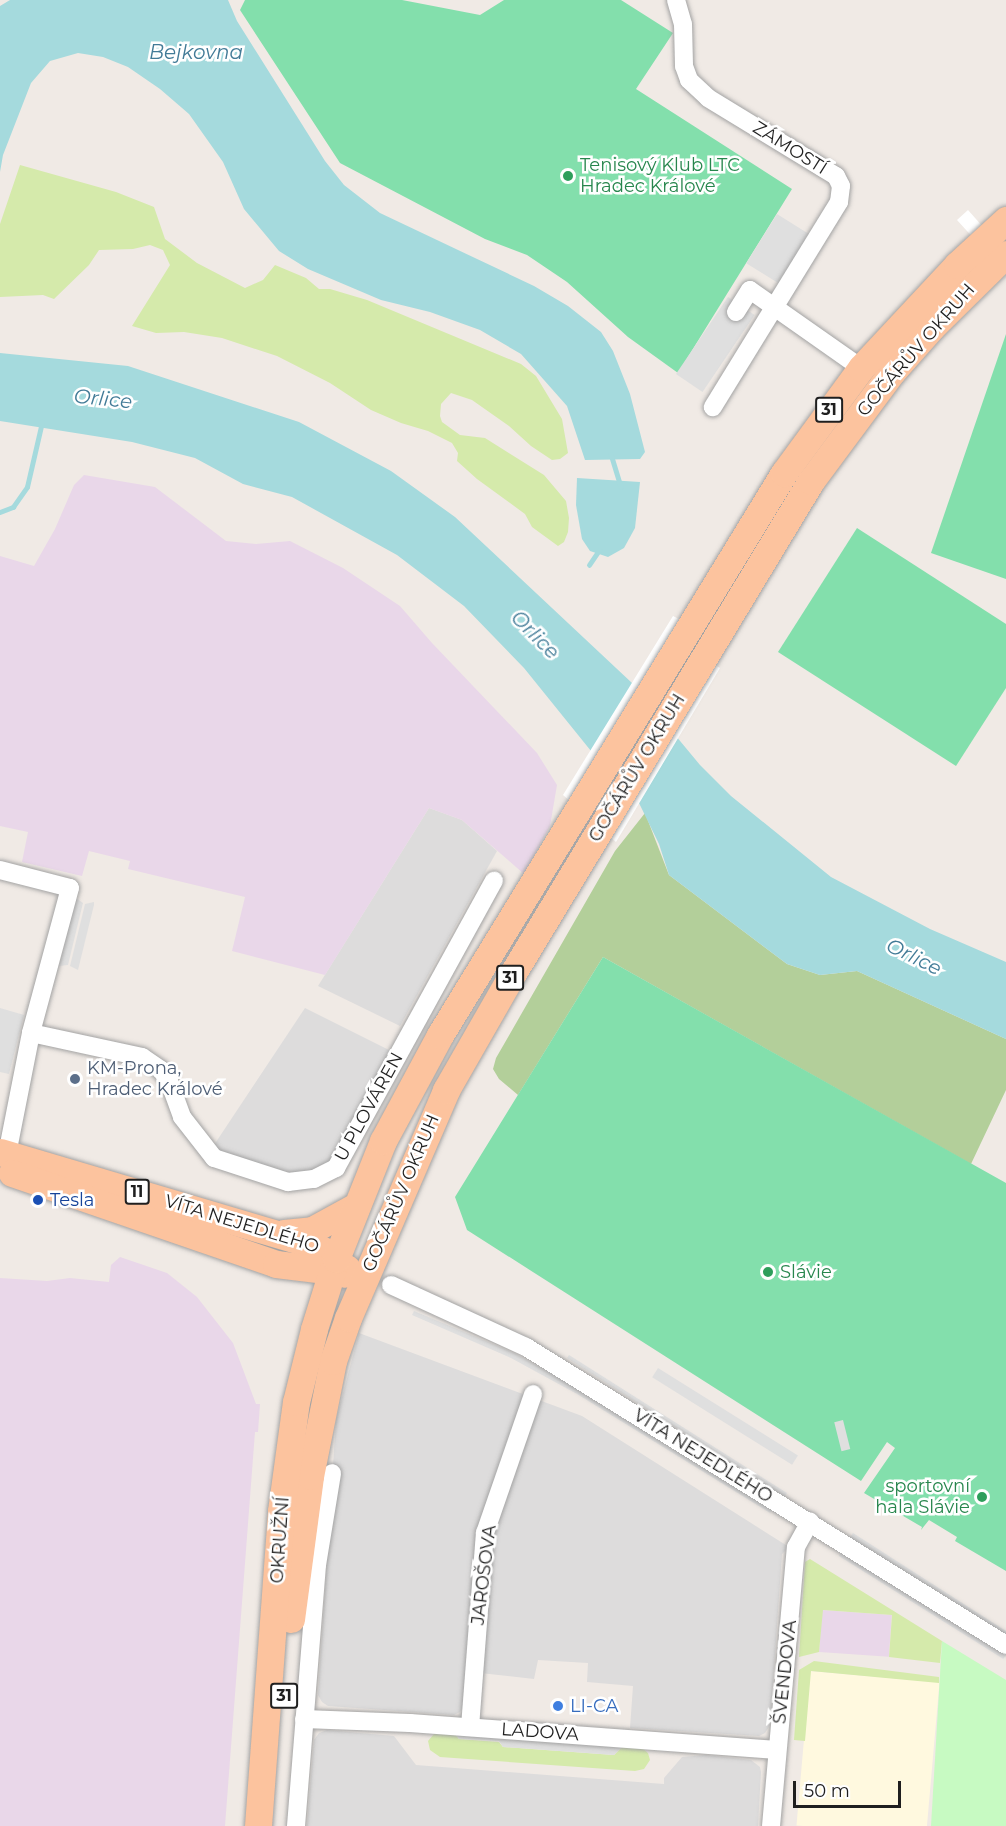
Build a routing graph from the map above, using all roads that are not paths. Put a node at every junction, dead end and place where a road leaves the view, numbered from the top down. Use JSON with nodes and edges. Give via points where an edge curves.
{"nodes":[{"id":1,"x":676,"y":0,"type":"edge"},
{"id":2,"x":1006,"y":220,"type":"edge"},
{"id":3,"x":1006,"y":254,"type":"edge"},
{"id":4,"x":775,"y":308,"type":"junction"},
{"id":5,"x":736,"y":312,"type":"dead end"},
{"id":6,"x":861,"y":368,"type":"junction"},
{"id":7,"x":712,"y":407,"type":"dead end"},
{"id":8,"x":0,"y":870,"type":"edge"},
{"id":9,"x":494,"y":881,"type":"dead end"},
{"id":10,"x":31,"y":1033,"type":"junction"},
{"id":11,"x":2,"y":1158,"type":"edge"},
{"id":12,"x":356,"y":1206,"type":"junction"},
{"id":13,"x":274,"y":1233,"type":"junction"},
{"id":14,"x":381,"y":1239,"type":"junction"},
{"id":15,"x":284,"y":1266,"type":"junction"},
{"id":16,"x":337,"y":1267,"type":"junction"},
{"id":17,"x":391,"y":1285,"type":"dead end"},
{"id":18,"x":314,"y":1329,"type":"junction"},
{"id":19,"x":343,"y":1331,"type":"junction"},
{"id":20,"x":533,"y":1394,"type":"dead end"},
{"id":21,"x":332,"y":1473,"type":"dead end"},
{"id":22,"x":810,"y":1522,"type":"junction"},
{"id":23,"x":1006,"y":1645,"type":"edge"},
{"id":24,"x":304,"y":1719,"type":"junction"},
{"id":25,"x":470,"y":1727,"type":"junction"},
{"id":26,"x":777,"y":1750,"type":"junction"},
{"id":27,"x":272,"y":1823,"type":"edge"},
{"id":28,"x":771,"y":1826,"type":"edge"}],
"edges":[{"from":1,"to":4,"type":"street","name":"ZÁMOSTÍ","via":[[683,24],[684,66],[689,80],[708,98],[836,176],[840,183],[839,202]]},
{"from":2,"to":6,"type":"main road","name":"GOČÁRŮV OKRUH","number":"31","via":[[957,265]]},
{"from":3,"to":14,"type":"main road","name":"GOČÁRŮV OKRUH","number":"31","via":[[932,327],[850,425],[811,481],[456,1071]]},
{"from":4,"to":5,"type":"street","via":[[750,290]]},
{"from":4,"to":6,"type":"street"},
{"from":4,"to":7,"type":"street","name":"ZÁMOSTÍ"},
{"from":6,"to":12,"type":"main road","name":"GOČÁRŮV OKRUH","number":"31","via":[[784,473],[440,1035],[383,1141]]},
{"from":8,"to":10,"type":"street","via":[[70,888]]},
{"from":9,"to":10,"type":"street","name":"U PLOVÁREN","via":[[336,1168],[314,1179],[288,1182],[214,1158],[182,1117],[169,1081],[142,1057]]},
{"from":10,"to":11,"type":"street"},
{"from":11,"to":13,"type":"main road","name":"VÍTA NEJEDLÉHO","number":"11"},
{"from":11,"to":15,"type":"main road","name":"VÍTA NEJEDLÉHO","number":"11"},
{"from":12,"to":13,"type":"main road","via":[[312,1230]]},
{"from":12,"to":16,"type":"main road","name":"GOČÁRŮV OKRUH","number":"31"},
{"from":13,"to":16,"type":"main road","name":"VÍTA NEJEDLÉHO","number":"11","via":[[322,1249]]},
{"from":14,"to":16,"type":"main road","via":[[365,1259]]},
{"from":14,"to":19,"type":"main road","name":"GOČÁRŮV OKRUH","number":"31"},
{"from":15,"to":16,"type":"main road","name":"VÍTA NEJEDLÉHO"},
{"from":15,"to":18,"type":"main road","via":[[312,1306]]},
{"from":16,"to":18,"type":"main road","name":"OKRUŽNÍ","number":"31"},
{"from":16,"to":19,"type":"main road","via":[[349,1290]]},
{"from":17,"to":22,"type":"street","name":"VÍTA NEJEDLÉHO","via":[[526,1347]]},
{"from":18,"to":27,"type":"main road","name":"OKRUŽNÍ","number":"31","via":[[296,1402],[284,1482]]},
{"from":19,"to":27,"type":"main road","name":"OKRUŽNÍ","number":"31","via":[[321,1414],[303,1521]]},
{"from":20,"to":25,"type":"street","name":"JAROŠOVA","via":[[485,1533]]},
{"from":21,"to":24,"type":"street","via":[[317,1565]]},
{"from":22,"to":23,"type":"street","name":"VÍTA NEJEDLÉHO"},
{"from":22,"to":26,"type":"street","name":"ŠVENDOVA","via":[[796,1547]]},
{"from":24,"to":25,"type":"street","name":"LADOVA"},
{"from":24,"to":27,"type":"street"},
{"from":25,"to":26,"type":"street","name":"LADOVA"},
{"from":26,"to":28,"type":"street","name":"ŠVENDOVA"}]}
